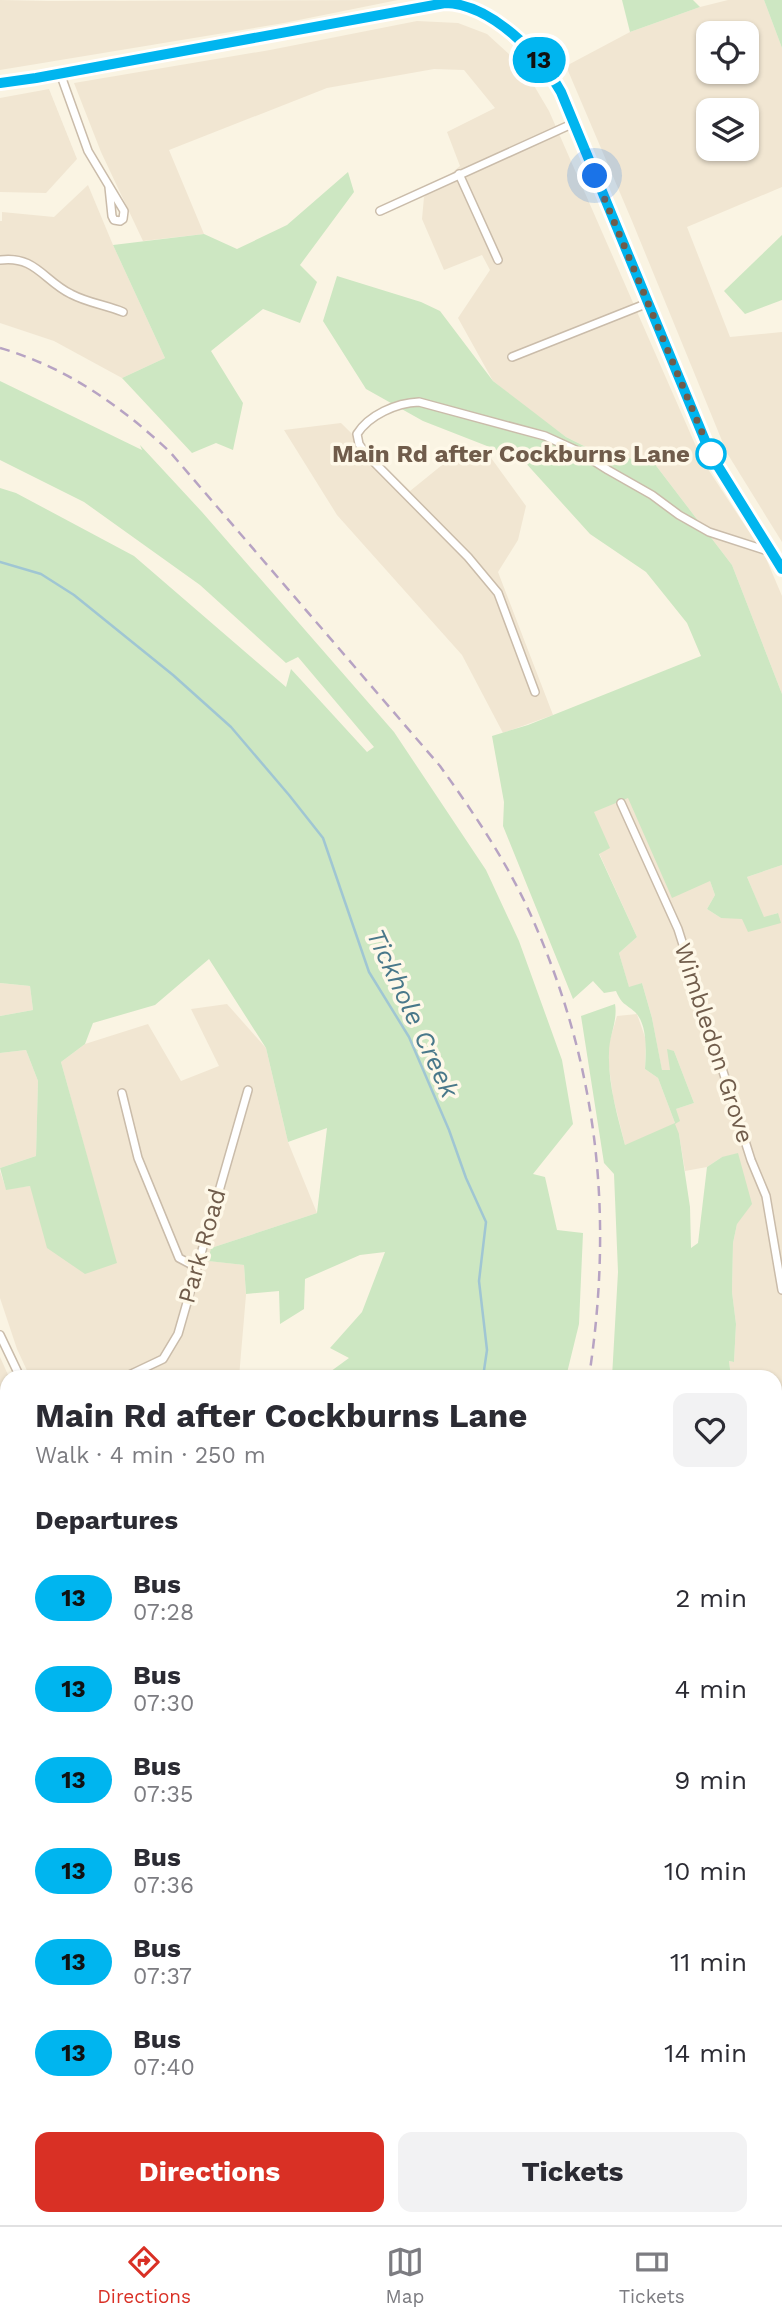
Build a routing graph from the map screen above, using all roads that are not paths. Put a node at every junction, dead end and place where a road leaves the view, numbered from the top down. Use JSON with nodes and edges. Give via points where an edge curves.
{"nodes":[{"id":1,"x":469,"y":3,"type":"edge"},
{"id":2,"x":60,"y":74,"type":"junction"},
{"id":3,"x":0,"y":83,"type":"edge"},
{"id":4,"x":575,"y":123,"type":"junction"},
{"id":5,"x":460,"y":174,"type":"junction"},
{"id":6,"x":109,"y":187,"type":"dead end"},
{"id":7,"x":380,"y":211,"type":"dead end"},
{"id":8,"x":0,"y":260,"type":"edge"},
{"id":9,"x":498,"y":260,"type":"dead end"},
{"id":10,"x":648,"y":303,"type":"junction"},
{"id":11,"x":123,"y":312,"type":"dead end"},
{"id":12,"x":512,"y":357,"type":"dead end"},
{"id":13,"x":773,"y":552,"type":"junction"},
{"id":14,"x":782,"y":568,"type":"edge"},
{"id":15,"x":535,"y":692,"type":"dead end"},
{"id":16,"x":621,"y":803,"type":"dead end"},
{"id":17,"x":248,"y":1090,"type":"dead end"},
{"id":18,"x":122,"y":1093,"type":"dead end"},
{"id":19,"x":196,"y":1267,"type":"junction"},
{"id":20,"x":782,"y":1290,"type":"edge"},
{"id":21,"x":0,"y":1335,"type":"edge"},
{"id":22,"x":17,"y":1370,"type":"edge"},
{"id":23,"x":142,"y":1370,"type":"edge"}],
"edges":[{"from":1,"to":2,"type":"main road","via":[[445,3]]},
{"from":1,"to":4,"type":"main road","via":[[540,60]]},
{"from":2,"to":3,"type":"main road"},
{"from":2,"to":6,"type":"street","via":[[88,151]]},
{"from":4,"to":5,"type":"street"},
{"from":4,"to":10,"type":"main road"},
{"from":5,"to":7,"type":"street"},
{"from":5,"to":9,"type":"street"},
{"from":8,"to":11,"type":"street","via":[[33,265],[73,296]]},
{"from":10,"to":12,"type":"street"},
{"from":10,"to":13,"type":"main road","via":[[711,455]]},
{"from":13,"to":14,"type":"main road"},
{"from":13,"to":15,"type":"street","via":[[709,533],[578,451],[545,436],[419,402],[372,417],[357,434],[359,444],[498,593]]},
{"from":16,"to":20,"type":"street","name":"Wimbledon Grove","via":[[678,929],[766,1196]]},
{"from":17,"to":19,"type":"street","name":"Park Road"},
{"from":18,"to":19,"type":"street","via":[[138,1158],[179,1258]]},
{"from":19,"to":23,"type":"street","name":"Park Road","via":[[178,1334],[163,1359]]},
{"from":21,"to":22,"type":"street"}]}
